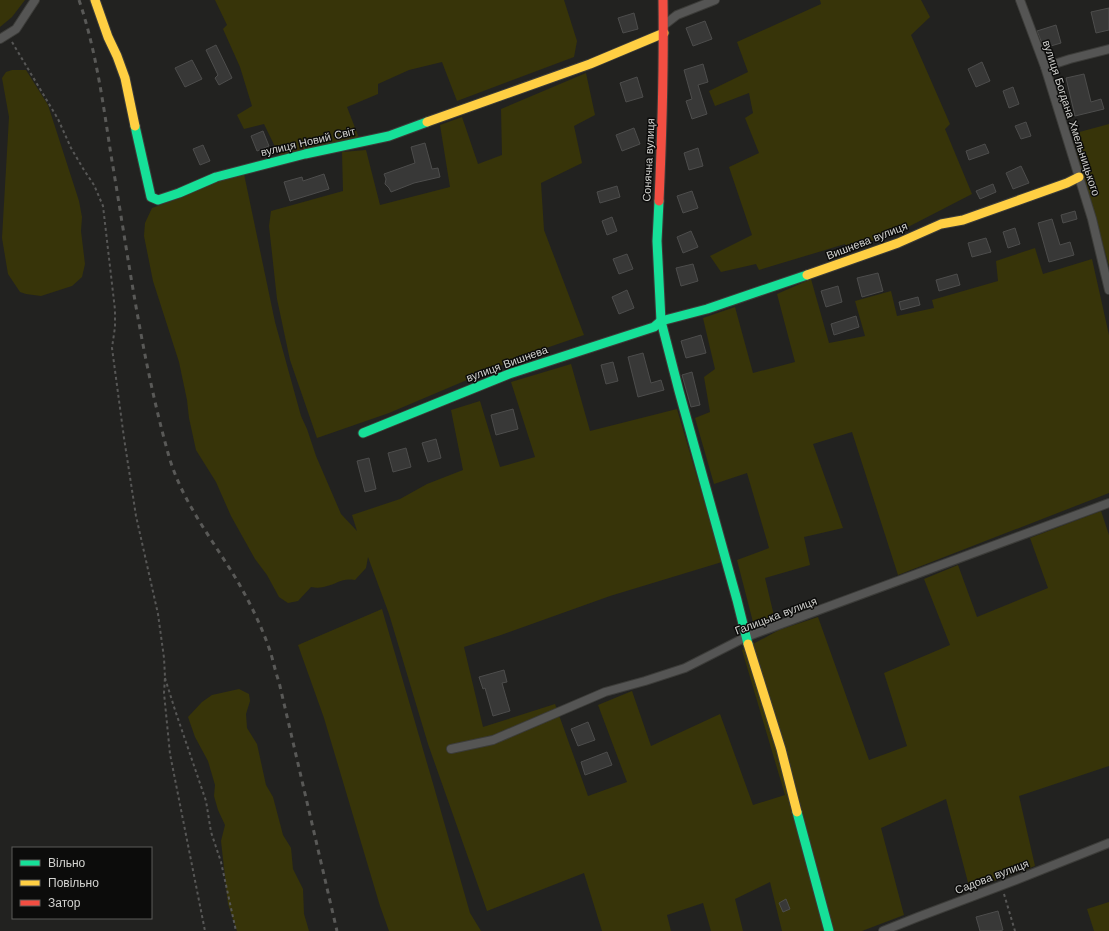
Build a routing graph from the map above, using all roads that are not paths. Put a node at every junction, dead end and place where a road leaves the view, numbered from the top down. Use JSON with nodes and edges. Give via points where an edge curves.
{"nodes":[{"id":1,"x":35,"y":0,"type":"edge"},
{"id":2,"x":95,"y":0,"type":"edge"},
{"id":3,"x":663,"y":0,"type":"edge"},
{"id":4,"x":715,"y":0,"type":"edge"},
{"id":5,"x":1020,"y":0,"type":"edge"},
{"id":6,"x":664,"y":29,"type":"junction"},
{"id":7,"x":4,"y":37,"type":"edge"},
{"id":8,"x":1109,"y":50,"type":"edge"},
{"id":9,"x":1045,"y":67,"type":"junction"},
{"id":10,"x":1079,"y":177,"type":"junction"},
{"id":11,"x":1109,"y":290,"type":"edge"},
{"id":12,"x":661,"y":321,"type":"junction"},
{"id":13,"x":363,"y":433,"type":"dead end"},
{"id":14,"x":1109,"y":503,"type":"edge"},
{"id":15,"x":746,"y":638,"type":"junction"},
{"id":16,"x":451,"y":749,"type":"dead end"},
{"id":17,"x":1109,"y":843,"type":"edge"},
{"id":18,"x":829,"y":931,"type":"edge"},
{"id":19,"x":883,"y":931,"type":"edge"}],
"edges":[{"from":1,"to":7,"type":"street","via":[[16,29]]},
{"from":2,"to":6,"type":"street","name":"вулиця Новий Світ","via":[[125,78],[151,197],[158,200],[216,177],[389,136],[590,64],[642,43]]},
{"from":3,"to":6,"type":"street","name":"Сонячна вулиця"},
{"from":4,"to":6,"type":"street","via":[[677,16]]},
{"from":5,"to":9,"type":"street","name":"вулиця Богдана Хмельницького"},
{"from":6,"to":12,"type":"street","name":"Сонячна вулиця","via":[[657,241]]},
{"from":8,"to":9,"type":"street"},
{"from":9,"to":10,"type":"street","name":"вулиця Богдана Хмельницького"},
{"from":10,"to":11,"type":"street","name":"вулиця Богдана Хмельницького"},
{"from":10,"to":12,"type":"street","name":"Вишнева вулиця","via":[[962,220],[941,224],[832,267]]},
{"from":12,"to":13,"type":"street","name":"вулиця Вишнева","via":[[654,327],[509,374]]},
{"from":12,"to":15,"type":"street","name":"Сонячна вулиця"},
{"from":14,"to":15,"type":"street","name":"Галицька вулиця"},
{"from":15,"to":16,"type":"street","name":"Галицька вулиця","via":[[685,668],[605,692],[493,740]]},
{"from":15,"to":18,"type":"street","name":"Сонячна вулиця","via":[[781,749]]},
{"from":17,"to":19,"type":"street","name":"Садова вулиця"}]}
